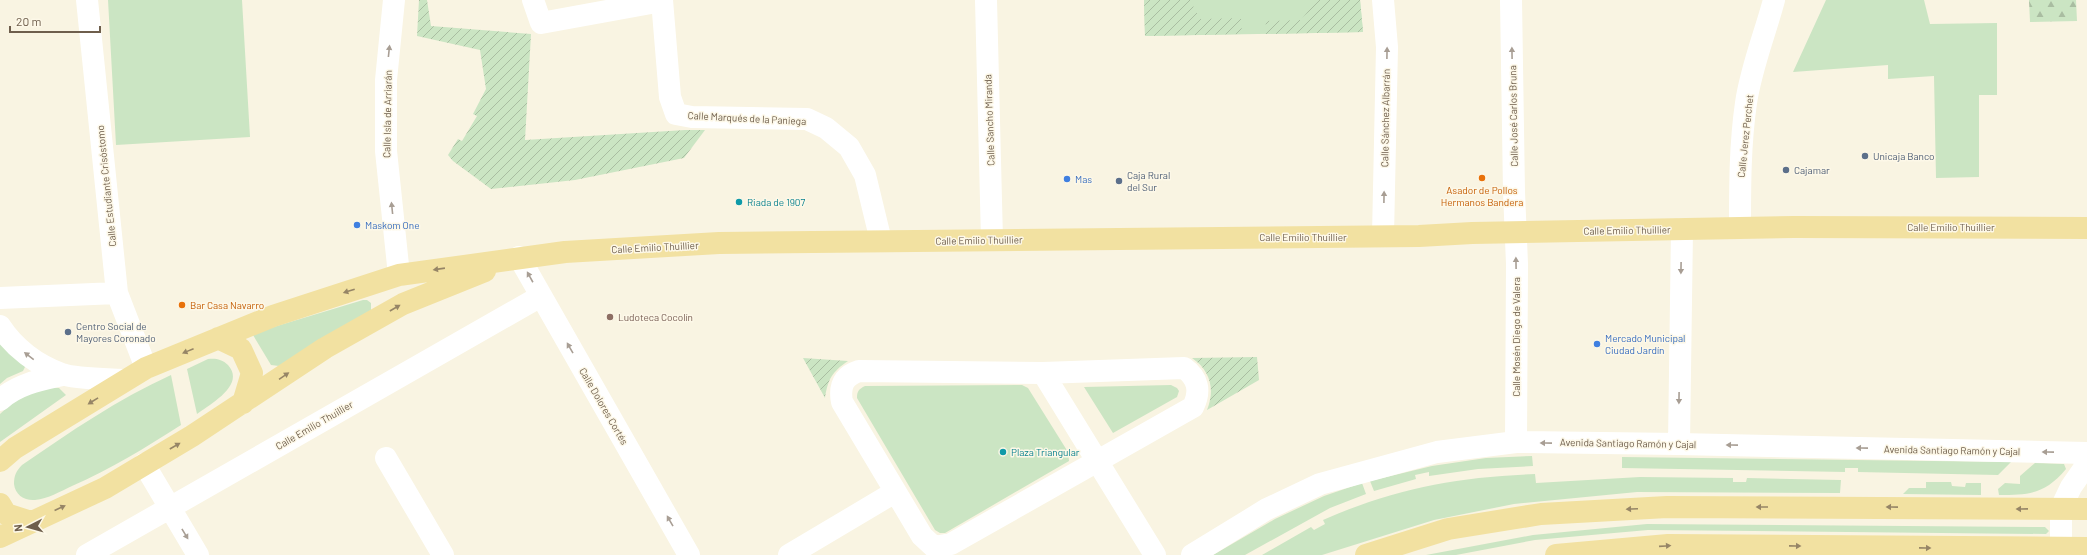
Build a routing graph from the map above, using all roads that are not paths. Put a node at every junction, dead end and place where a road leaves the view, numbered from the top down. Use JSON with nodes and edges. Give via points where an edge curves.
{"nodes":[{"id":1,"x":86,"y":0,"type":"edge"},
{"id":2,"x":394,"y":0,"type":"edge"},
{"id":3,"x":533,"y":0,"type":"edge"},
{"id":4,"x":662,"y":0,"type":"edge"},
{"id":5,"x":986,"y":0,"type":"edge"},
{"id":6,"x":1383,"y":0,"type":"edge"},
{"id":7,"x":1511,"y":0,"type":"edge"},
{"id":8,"x":1774,"y":0,"type":"edge"},
{"id":9,"x":1740,"y":228,"type":"junction"},
{"id":10,"x":2087,"y":228,"type":"edge"},
{"id":11,"x":1682,"y":229,"type":"junction"},
{"id":12,"x":1515,"y":232,"type":"junction"},
{"id":13,"x":1383,"y":236,"type":"junction"},
{"id":14,"x":992,"y":240,"type":"junction"},
{"id":15,"x":881,"y":241,"type":"junction"},
{"id":16,"x":519,"y":257,"type":"junction"},
{"id":17,"x":399,"y":275,"type":"junction"},
{"id":18,"x":117,"y":293,"type":"junction"},
{"id":19,"x":541,"y":296,"type":"junction"},
{"id":20,"x":0,"y":298,"type":"edge"},
{"id":21,"x":0,"y":326,"type":"edge"},
{"id":22,"x":218,"y":338,"type":"junction"},
{"id":23,"x":146,"y":368,"type":"junction"},
{"id":24,"x":1043,"y":373,"type":"junction"},
{"id":25,"x":63,"y":375,"type":"junction"},
{"id":26,"x":126,"y":380,"type":"junction"},
{"id":27,"x":0,"y":400,"type":"edge"},
{"id":28,"x":244,"y":403,"type":"junction"},
{"id":29,"x":1516,"y":442,"type":"junction"},
{"id":30,"x":1679,"y":444,"type":"junction"},
{"id":31,"x":2087,"y":453,"type":"edge"},
{"id":32,"x":386,"y":458,"type":"dead end"},
{"id":33,"x":1098,"y":460,"type":"junction"},
{"id":34,"x":0,"y":461,"type":"edge"},
{"id":35,"x":144,"y":464,"type":"junction"},
{"id":36,"x":2087,"y":464,"type":"edge"},
{"id":37,"x":895,"y":492,"type":"junction"},
{"id":38,"x":0,"y":504,"type":"edge"},
{"id":39,"x":170,"y":508,"type":"junction"},
{"id":40,"x":2061,"y":508,"type":"junction"},
{"id":41,"x":2087,"y":509,"type":"edge"},
{"id":42,"x":31,"y":522,"type":"junction"},
{"id":43,"x":0,"y":537,"type":"edge"},
{"id":44,"x":2087,"y":548,"type":"edge"},
{"id":45,"x":2062,"y":551,"type":"edge"},
{"id":46,"x":88,"y":555,"type":"edge"},
{"id":47,"x":198,"y":555,"type":"edge"},
{"id":48,"x":443,"y":555,"type":"edge"},
{"id":49,"x":689,"y":555,"type":"edge"},
{"id":50,"x":789,"y":555,"type":"edge"},
{"id":51,"x":1155,"y":555,"type":"edge"},
{"id":52,"x":1192,"y":555,"type":"edge"},
{"id":53,"x":1366,"y":555,"type":"edge"},
{"id":54,"x":1556,"y":555,"type":"edge"}],
"edges":[{"from":1,"to":18,"type":"street","name":"Calle Estudiante Crisóstomo"},
{"from":17,"to":2,"type":"street","name":"Calle Isla de Arriarán","one_way":true,"via":[[386,151],[386,80]]},
{"from":3,"to":4,"type":"street","via":[[541,23]]},
{"from":4,"to":15,"type":"street","name":"Calle Marqués de la Paniega","via":[[670,97],[676,114],[692,117],[807,119],[826,128],[848,147],[865,175]]},
{"from":5,"to":14,"type":"street","name":"Calle Sancho Miranda"},
{"from":13,"to":6,"type":"street","name":"Calle Sánchez Albarrán","one_way":true,"via":[[1387,47]]},
{"from":12,"to":7,"type":"street","name":"Calle José Carlos Bruna","one_way":true},
{"from":8,"to":9,"type":"street","name":"Calle Jerez Perchet","via":[[1746,102],[1740,167]]},
{"from":9,"to":10,"type":"main road","name":"Calle Emilio Thuillier"},
{"from":9,"to":11,"type":"main road","name":"Calle Emilio Thuillier"},
{"from":11,"to":12,"type":"main road","name":"Calle Emilio Thuillier"},
{"from":11,"to":30,"type":"street","one_way":true},
{"from":12,"to":13,"type":"main road","name":"Calle Emilio Thuillier"},
{"from":29,"to":12,"type":"street","name":"Calle Mosén Diego de Valera","one_way":true},
{"from":13,"to":14,"type":"main road","name":"Calle Emilio Thuillier"},
{"from":14,"to":15,"type":"main road","name":"Calle Emilio Thuillier"},
{"from":15,"to":16,"type":"main road","name":"Calle Emilio Thuillier","via":[[719,243]]},
{"from":16,"to":17,"type":"main road","name":"Calle Emilio Thuillier","one_way":true},
{"from":19,"to":16,"type":"street","name":"Calle Dolores Cortés","one_way":true},
{"from":28,"to":16,"type":"main road","name":"Calle Emilio Thuillier","one_way":true,"via":[[326,348],[403,304]]},
{"from":17,"to":22,"type":"main road","name":"Calle Emilio Thuillier","one_way":true,"via":[[273,316]]},
{"from":18,"to":20,"type":"street"},
{"from":18,"to":23,"type":"street","name":"Calle Estudiante Crisóstomo"},
{"from":19,"to":39,"type":"street","name":"Calle Emilio Thuillier"},
{"from":49,"to":19,"type":"street","name":"Calle Dolores Cortés","one_way":true},
{"from":25,"to":21,"type":"street","one_way":true,"via":[[30,358]]},
{"from":22,"to":23,"type":"main road","name":"Calle Emilio Thuillier","one_way":true},
{"from":22,"to":28,"type":"main road","via":[[241,349],[252,373]]},
{"from":23,"to":26,"type":"main road","name":"Calle Emilio Thuillier"},
{"from":24,"to":33,"type":"street"},
{"from":24,"to":33,"type":"street","via":[[1184,368],[1191,373],[1197,383],[1198,396],[1193,407]]},
{"from":24,"to":37,"type":"street","via":[[860,371],[850,374],[843,381],[840,392],[842,402]]},
{"from":25,"to":26,"type":"street"},
{"from":25,"to":27,"type":"street","via":[[34,381],[10,392]]},
{"from":26,"to":34,"type":"main road","name":"Calle Emilio Thuillier","one_way":true,"via":[[15,448]]},
{"from":35,"to":28,"type":"main road","name":"Calle Emilio Thuillier","one_way":true},
{"from":30,"to":29,"type":"street","name":"Avenida Santiago Ramón y Cajal","one_way":true},
{"from":29,"to":52,"type":"street","name":"Avenida Santiago Ramón y Cajal","via":[[1437,452],[1320,484],[1267,509]]},
{"from":31,"to":30,"type":"street","name":"Avenida Santiago Ramón y Cajal","one_way":true},
{"from":32,"to":48,"type":"street"},
{"from":33,"to":37,"type":"street","via":[[951,544],[934,547],[922,536]]},
{"from":33,"to":51,"type":"street"},
{"from":35,"to":39,"type":"street"},
{"from":42,"to":35,"type":"main road","name":"Calle Emilio Thuillier","one_way":true,"via":[[105,488]]},
{"from":36,"to":40,"type":"street","via":[[2070,487]]},
{"from":37,"to":50,"type":"street"},
{"from":38,"to":42,"type":"main road","via":[[6,514]]},
{"from":39,"to":46,"type":"street","name":"Calle Emilio Thuillier"},
{"from":39,"to":47,"type":"street","one_way":true},
{"from":40,"to":41,"type":"main road"},
{"from":40,"to":45,"type":"street"},
{"from":40,"to":53,"type":"main road","one_way":true,"via":[[1667,507],[1541,514],[1448,529]]},
{"from":42,"to":43,"type":"main road","name":"Calle Emilio Thuillier"},
{"from":44,"to":45,"type":"main road"},
{"from":54,"to":45,"type":"main road","one_way":true,"via":[[1668,545]]}]}
